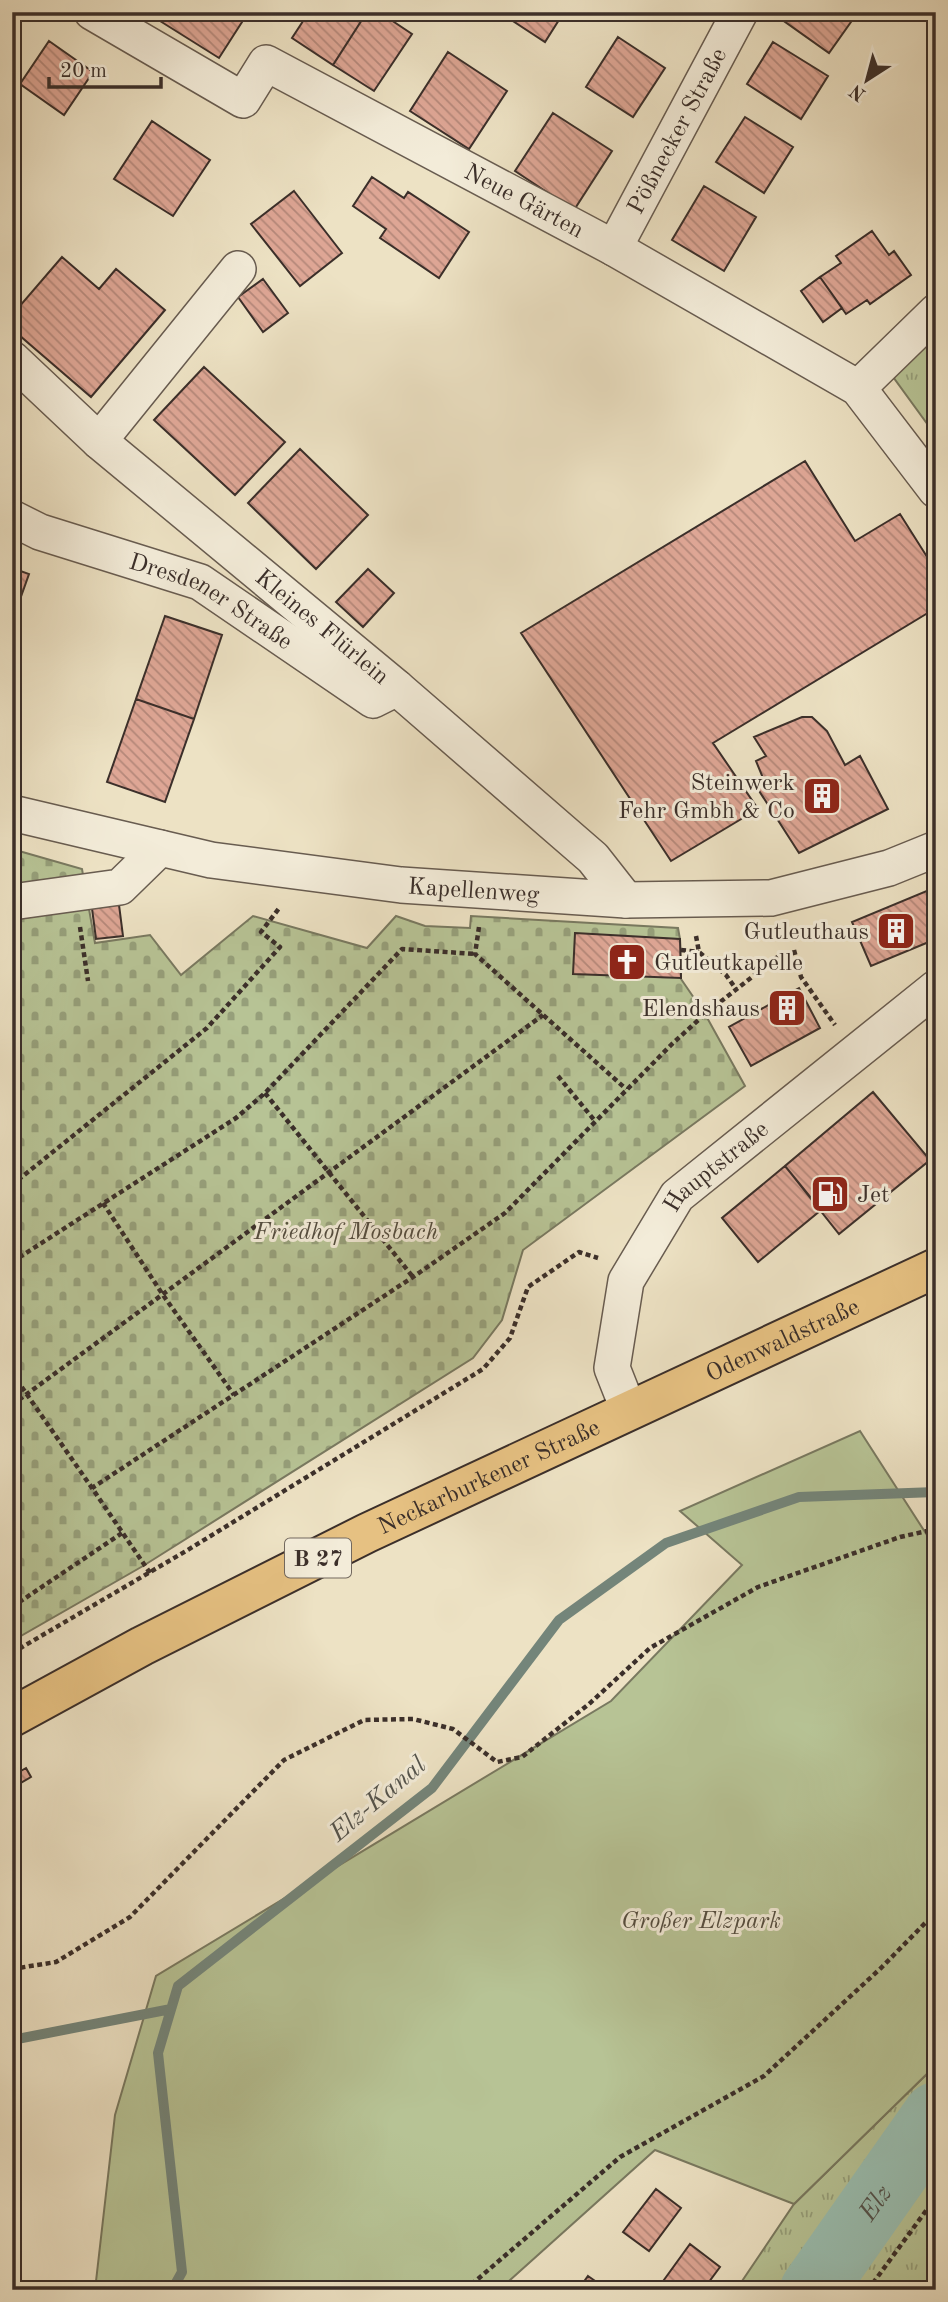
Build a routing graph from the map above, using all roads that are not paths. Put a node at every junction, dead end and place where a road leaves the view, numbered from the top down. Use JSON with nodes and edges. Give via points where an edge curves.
{"nodes":[{"id":1,"x":103,"y":15,"type":"edge"},
{"id":2,"x":734,"y":15,"type":"edge"},
{"id":3,"x":614,"y":248,"type":"junction"},
{"id":4,"x":238,"y":269,"type":"dead end"},
{"id":5,"x":936,"y":312,"type":"edge"},
{"id":6,"x":12,"y":359,"type":"edge"},
{"id":7,"x":858,"y":388,"type":"junction"},
{"id":8,"x":99,"y":441,"type":"junction"},
{"id":9,"x":936,"y":490,"type":"edge"},
{"id":10,"x":12,"y":518,"type":"edge"},
{"id":11,"x":397,"y":688,"type":"junction"},
{"id":12,"x":12,"y":813,"type":"edge"},
{"id":13,"x":160,"y":848,"type":"junction"},
{"id":14,"x":936,"y":849,"type":"edge"},
{"id":15,"x":626,"y":900,"type":"junction"},
{"id":16,"x":12,"y":902,"type":"edge"},
{"id":17,"x":936,"y":988,"type":"edge"},
{"id":18,"x":936,"y":1268,"type":"edge"},
{"id":19,"x":629,"y":1411,"type":"junction"},
{"id":20,"x":12,"y":1717,"type":"edge"}],
"edges":[{"from":1,"to":3,"type":"street","name":"Neue Gärten","via":[[243,100],[266,63]]},
{"from":2,"to":3,"type":"street","name":"Pößnecker Straße"},
{"from":3,"to":7,"type":"street","name":"Neue Gärten"},
{"from":4,"to":8,"type":"street"},
{"from":5,"to":7,"type":"street"},
{"from":6,"to":8,"type":"street","name":"Kleines Flürlein"},
{"from":7,"to":9,"type":"street","name":"Neue Gärten"},
{"from":8,"to":11,"type":"street","name":"Kleines Flürlein"},
{"from":10,"to":11,"type":"street","name":"Dresdener Straße","via":[[40,532],[200,582],[373,699]]},
{"from":11,"to":15,"type":"street","name":"Kleines Flürlein","via":[[593,858]]},
{"from":12,"to":13,"type":"street","name":"Kapellenweg"},
{"from":13,"to":15,"type":"street","name":"Kapellenweg","via":[[211,860],[401,885]]},
{"from":13,"to":16,"type":"street","via":[[120,887]]},
{"from":14,"to":15,"type":"street","name":"Kapellenweg","via":[[889,867],[772,898]]},
{"from":17,"to":19,"type":"street","name":"Hauptstraße","via":[[677,1196],[626,1281],[612,1368]]},
{"from":18,"to":19,"type":"main road","name":"Odenwaldstraße","number":"B 27"},
{"from":19,"to":20,"type":"main road","name":"Neckarburkener Straße","number":"B 27","via":[[367,1533]]}]}
